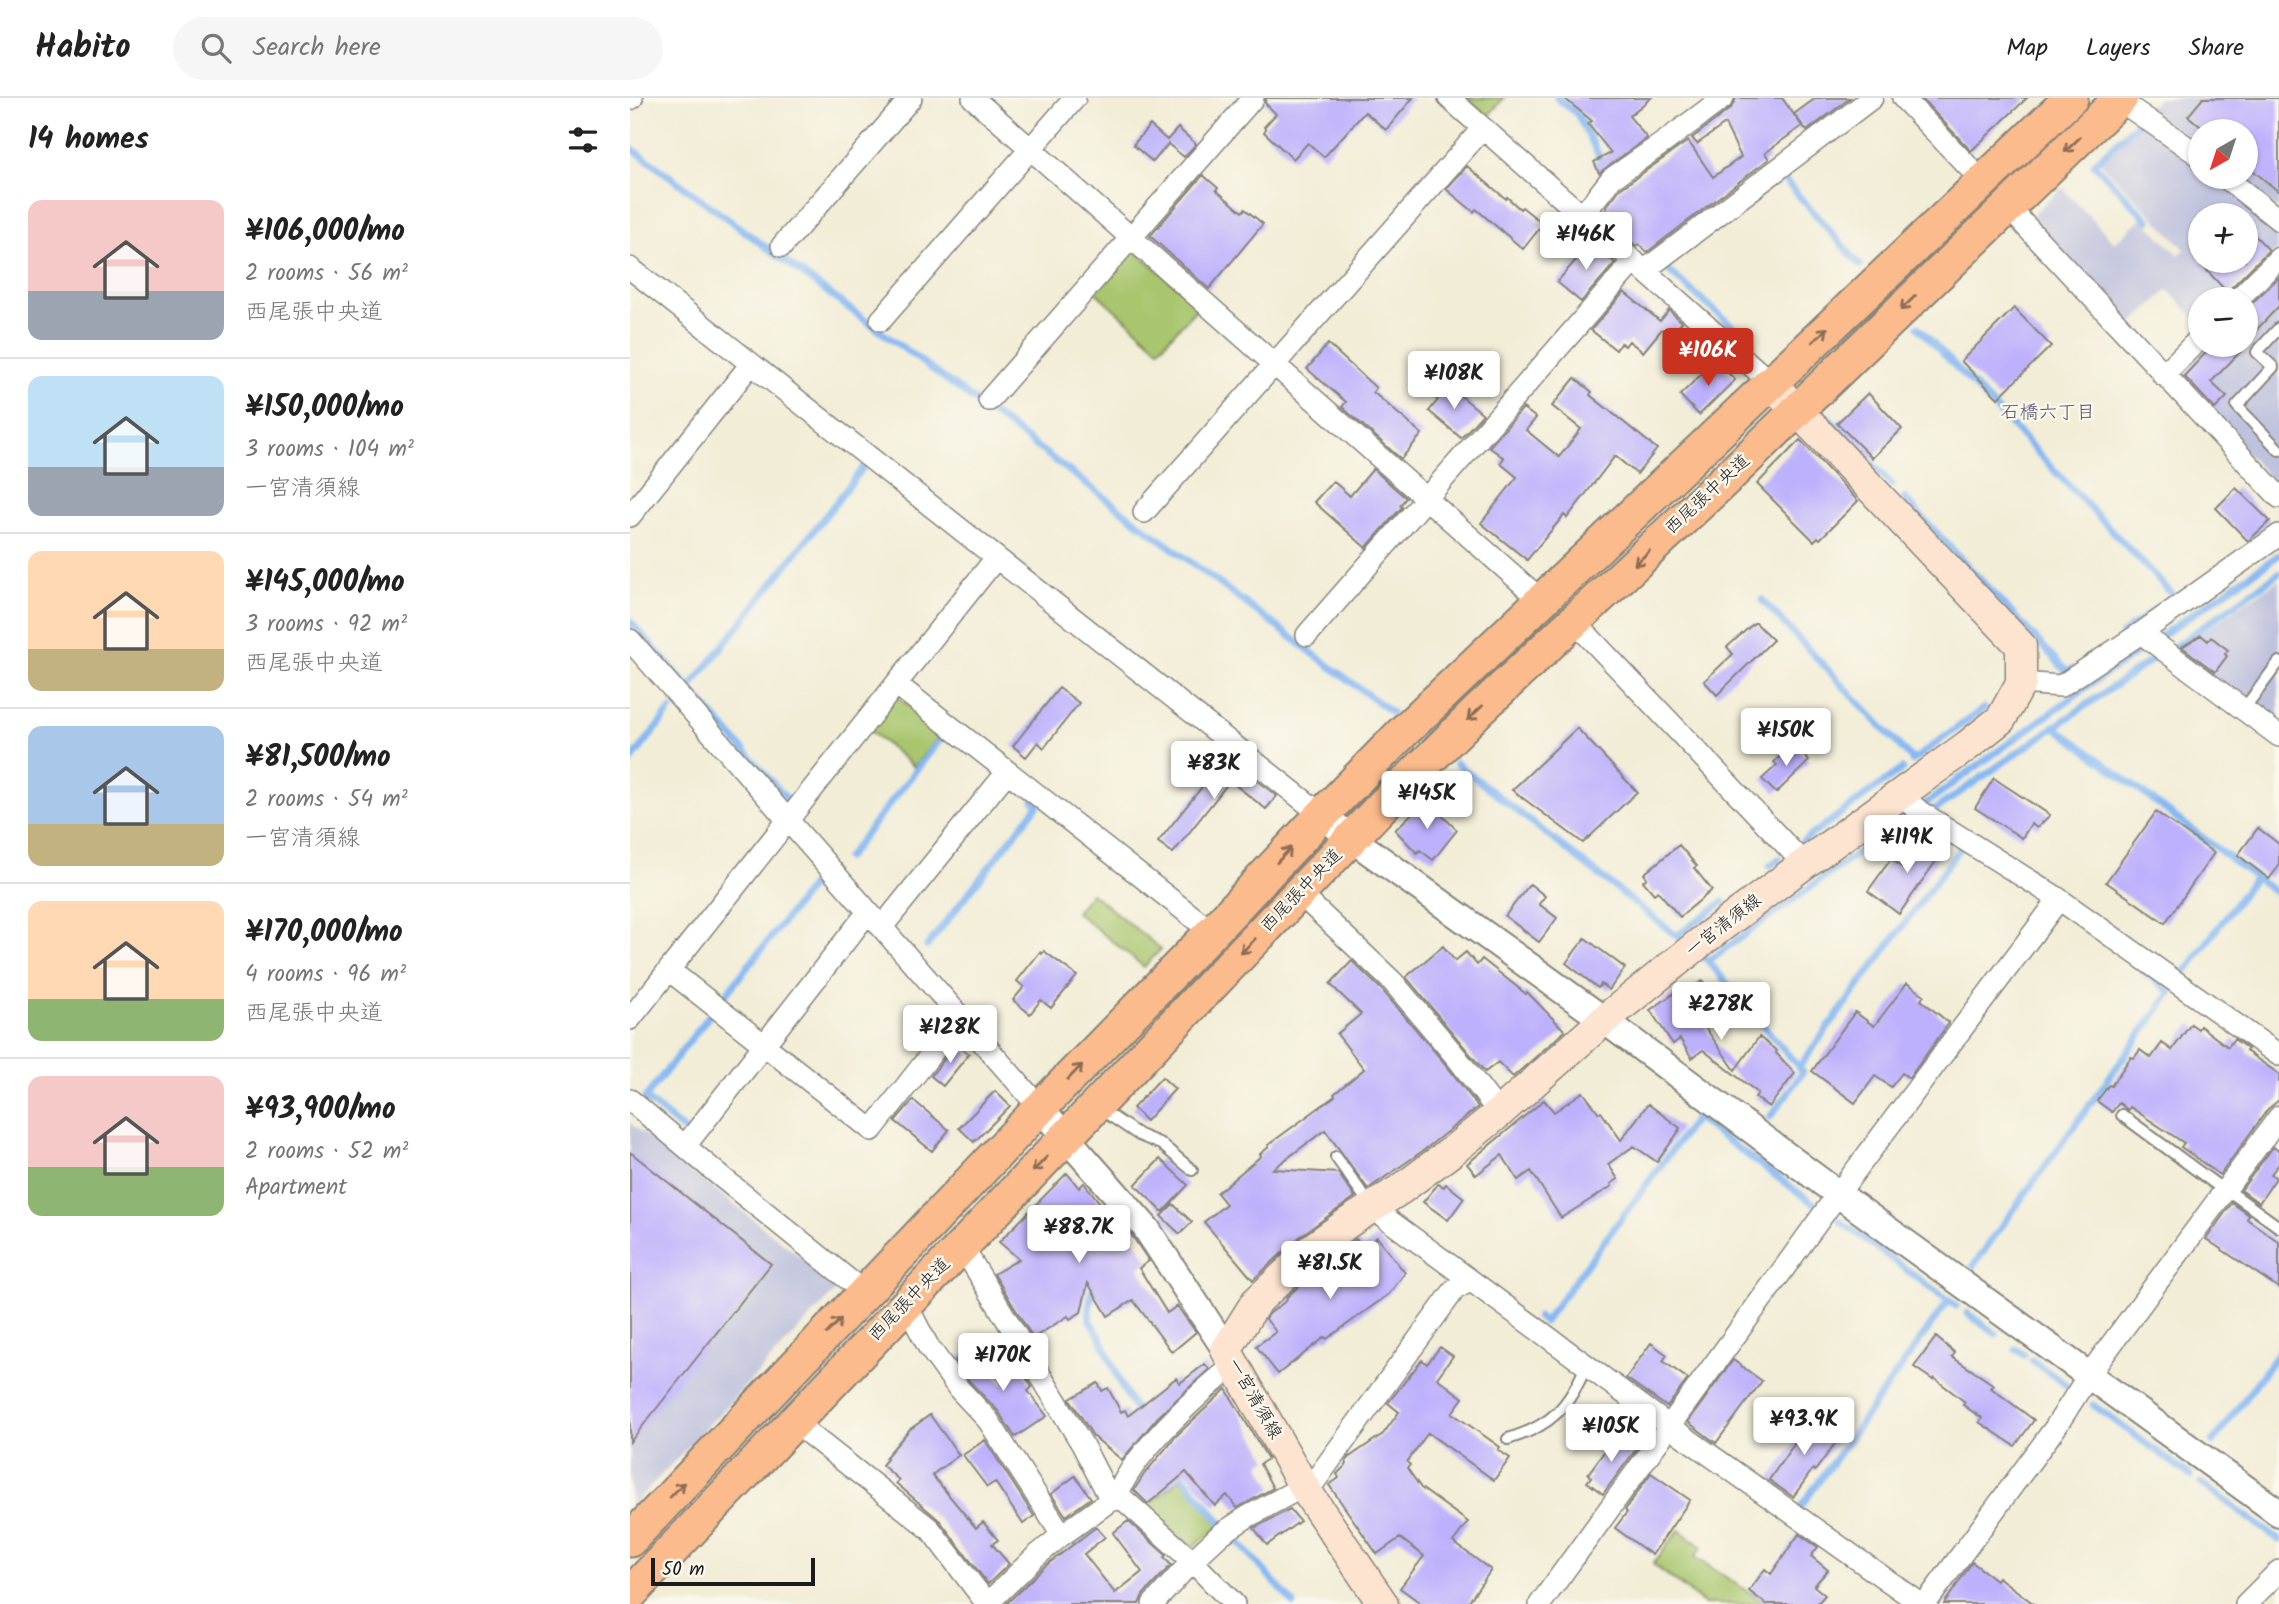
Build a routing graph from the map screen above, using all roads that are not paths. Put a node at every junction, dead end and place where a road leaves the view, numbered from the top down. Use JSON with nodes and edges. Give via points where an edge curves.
{"nodes":[{"id":1,"x":911,"y":98,"type":"edge"},
{"id":2,"x":974,"y":98,"type":"edge"},
{"id":3,"x":1075,"y":98,"type":"edge"},
{"id":4,"x":1253,"y":98,"type":"edge"},
{"id":5,"x":1449,"y":98,"type":"edge"},
{"id":6,"x":1723,"y":98,"type":"edge"},
{"id":7,"x":1872,"y":98,"type":"edge"},
{"id":8,"x":1903,"y":98,"type":"edge"},
{"id":9,"x":2070,"y":98,"type":"edge"},
{"id":10,"x":2120,"y":99,"type":"edge"},
{"id":11,"x":1483,"y":128,"type":"junction"},
{"id":12,"x":2188,"y":147,"type":"edge"},
{"id":13,"x":1031,"y":148,"type":"junction"},
{"id":14,"x":1982,"y":181,"type":"junction"},
{"id":15,"x":2240,"y":189,"type":"edge"},
{"id":16,"x":2008,"y":207,"type":"junction"},
{"id":17,"x":1582,"y":216,"type":"junction"},
{"id":18,"x":2279,"y":220,"type":"edge"},
{"id":19,"x":1131,"y":237,"type":"junction"},
{"id":20,"x":782,"y":246,"type":"dead end"},
{"id":21,"x":2279,"y":258,"type":"edge"},
{"id":22,"x":1639,"y":266,"type":"junction"},
{"id":23,"x":630,"y":268,"type":"edge"},
{"id":24,"x":2250,"y":287,"type":"edge"},
{"id":25,"x":881,"y":320,"type":"dead end"},
{"id":26,"x":2279,"y":328,"type":"edge"},
{"id":27,"x":2188,"y":350,"type":"edge"},
{"id":28,"x":751,"y":364,"type":"junction"},
{"id":29,"x":1275,"y":364,"type":"junction"},
{"id":30,"x":2163,"y":374,"type":"junction"},
{"id":31,"x":1770,"y":382,"type":"junction"},
{"id":32,"x":989,"y":400,"type":"dead end"},
{"id":33,"x":1798,"y":410,"type":"junction"},
{"id":34,"x":2279,"y":450,"type":"edge"},
{"id":35,"x":2279,"y":497,"type":"edge"},
{"id":36,"x":1426,"y":499,"type":"junction"},
{"id":37,"x":1144,"y":512,"type":"dead end"},
{"id":38,"x":630,"y":516,"type":"edge"},
{"id":39,"x":2279,"y":535,"type":"edge"},
{"id":40,"x":996,"y":558,"type":"junction"},
{"id":41,"x":1541,"y":600,"type":"junction"},
{"id":42,"x":1574,"y":621,"type":"junction"},
{"id":43,"x":2141,"y":633,"type":"junction"},
{"id":44,"x":1307,"y":635,"type":"dead end"},
{"id":45,"x":630,"y":640,"type":"edge"},
{"id":46,"x":2279,"y":662,"type":"edge"},
{"id":47,"x":2021,"y":682,"type":"junction"},
{"id":48,"x":896,"y":684,"type":"junction"},
{"id":49,"x":2243,"y":710,"type":"junction"},
{"id":50,"x":2279,"y":737,"type":"edge"},
{"id":51,"x":1007,"y":772,"type":"junction"},
{"id":52,"x":1910,"y":804,"type":"junction"},
{"id":53,"x":1322,"y":815,"type":"junction"},
{"id":54,"x":788,"y":820,"type":"junction"},
{"id":55,"x":1352,"y":839,"type":"junction"},
{"id":56,"x":1804,"y":864,"type":"junction"},
{"id":57,"x":1299,"y":893,"type":"junction"},
{"id":58,"x":2059,"y":899,"type":"junction"},
{"id":59,"x":875,"y":919,"type":"junction"},
{"id":60,"x":1212,"y":932,"type":"junction"},
{"id":61,"x":669,"y":970,"type":"junction"},
{"id":62,"x":960,"y":1017,"type":"junction"},
{"id":63,"x":630,"y":1019,"type":"edge"},
{"id":64,"x":1604,"y":1020,"type":"junction"},
{"id":65,"x":764,"y":1045,"type":"junction"},
{"id":66,"x":2279,"y":1055,"type":"edge"},
{"id":67,"x":632,"y":1106,"type":"edge"},
{"id":68,"x":1096,"y":1106,"type":"junction"},
{"id":69,"x":1040,"y":1108,"type":"junction"},
{"id":70,"x":1499,"y":1113,"type":"junction"},
{"id":71,"x":2122,"y":1115,"type":"dead end"},
{"id":72,"x":2279,"y":1117,"type":"edge"},
{"id":73,"x":1066,"y":1138,"type":"junction"},
{"id":74,"x":685,"y":1146,"type":"junction"},
{"id":75,"x":1336,"y":1157,"type":"dead end"},
{"id":76,"x":1192,"y":1170,"type":"dead end"},
{"id":77,"x":2225,"y":1190,"type":"junction"},
{"id":78,"x":1838,"y":1194,"type":"junction"},
{"id":79,"x":1372,"y":1208,"type":"junction"},
{"id":80,"x":2279,"y":1227,"type":"edge"},
{"id":81,"x":962,"y":1246,"type":"junction"},
{"id":82,"x":1469,"y":1281,"type":"junction"},
{"id":83,"x":865,"y":1293,"type":"junction"},
{"id":84,"x":906,"y":1304,"type":"junction"},
{"id":85,"x":1230,"y":1358,"type":"junction"},
{"id":86,"x":1586,"y":1366,"type":"junction"},
{"id":87,"x":2088,"y":1376,"type":"junction"},
{"id":88,"x":794,"y":1422,"type":"junction"},
{"id":89,"x":1670,"y":1426,"type":"junction"},
{"id":90,"x":1508,"y":1439,"type":"dead end"},
{"id":91,"x":1305,"y":1489,"type":"junction"},
{"id":92,"x":1114,"y":1500,"type":"junction"},
{"id":93,"x":2279,"y":1513,"type":"edge"},
{"id":94,"x":1062,"y":1535,"type":"junction"},
{"id":95,"x":630,"y":1540,"type":"edge"},
{"id":96,"x":1192,"y":1561,"type":"junction"},
{"id":97,"x":2279,"y":1571,"type":"edge"},
{"id":98,"x":630,"y":1594,"type":"edge"},
{"id":99,"x":987,"y":1604,"type":"edge"},
{"id":100,"x":1153,"y":1604,"type":"edge"},
{"id":101,"x":1234,"y":1604,"type":"edge"},
{"id":102,"x":1383,"y":1604,"type":"edge"},
{"id":103,"x":1540,"y":1604,"type":"edge"},
{"id":104,"x":1923,"y":1604,"type":"edge"},
{"id":105,"x":2246,"y":1604,"type":"edge"}],
"edges":[{"from":1,"to":20,"type":"street"},
{"from":2,"to":13,"type":"street"},
{"from":3,"to":13,"type":"street"},
{"from":4,"to":19,"type":"street"},
{"from":5,"to":11,"type":"street"},
{"from":6,"to":17,"type":"street","via":[[1611,179]]},
{"from":7,"to":22,"type":"street"},
{"from":8,"to":14,"type":"street"},
{"from":9,"to":14,"type":"main road","name":"西尾張中央道"},
{"from":10,"to":12,"type":"street"},
{"from":10,"to":16,"type":"main road","name":"西尾張中央道","one_way":true},
{"from":11,"to":17,"type":"street"},
{"from":11,"to":29,"type":"street"},
{"from":13,"to":19,"type":"street"},
{"from":13,"to":25,"type":"street"},
{"from":31,"to":14,"type":"main road","name":"西尾張中央道","one_way":true},
{"from":15,"to":18,"type":"street"},
{"from":16,"to":30,"type":"street"},
{"from":16,"to":33,"type":"main road","name":"西尾張中央道","one_way":true},
{"from":17,"to":22,"type":"street"},
{"from":19,"to":29,"type":"street"},
{"from":19,"to":32,"type":"street"},
{"from":21,"to":24,"type":"street"},
{"from":22,"to":31,"type":"street"},
{"from":22,"to":36,"type":"street"},
{"from":23,"to":28,"type":"street"},
{"from":26,"to":34,"type":"lane","via":[[2257,352],[2273,367],[2237,406]]},
{"from":27,"to":30,"type":"street"},
{"from":28,"to":38,"type":"street"},
{"from":28,"to":40,"type":"street"},
{"from":29,"to":36,"type":"street"},
{"from":29,"to":37,"type":"street"},
{"from":30,"to":35,"type":"street"},
{"from":31,"to":33,"type":"main road","name":"一宮清須線"},
{"from":31,"to":41,"type":"main road","name":"西尾張中央道"},
{"from":33,"to":42,"type":"main road","name":"西尾張中央道","one_way":true},
{"from":33,"to":47,"type":"main road","name":"一宮清須線","via":[[2021,646]]},
{"from":36,"to":41,"type":"street"},
{"from":36,"to":44,"type":"street"},
{"from":39,"to":43,"type":"street"},
{"from":40,"to":48,"type":"street"},
{"from":40,"to":53,"type":"street"},
{"from":41,"to":53,"type":"main road","name":"西尾張中央道"},
{"from":42,"to":55,"type":"main road","name":"西尾張中央道","one_way":true,"via":[[1469,719]]},
{"from":42,"to":56,"type":"street"},
{"from":43,"to":47,"type":"street","via":[[2061,685]]},
{"from":43,"to":49,"type":"street"},
{"from":45,"to":54,"type":"street"},
{"from":46,"to":49,"type":"lane"},
{"from":47,"to":52,"type":"main road","name":"一宮清須線","via":[[2001,719]]},
{"from":48,"to":51,"type":"street"},
{"from":48,"to":54,"type":"street"},
{"from":49,"to":50,"type":"street"},
{"from":51,"to":59,"type":"street"},
{"from":51,"to":60,"type":"street"},
{"from":52,"to":56,"type":"main road","name":"一宮清須線"},
{"from":52,"to":58,"type":"street"},
{"from":53,"to":55,"type":"street"},
{"from":60,"to":53,"type":"main road","name":"西尾張中央道","one_way":true},
{"from":54,"to":59,"type":"street"},
{"from":54,"to":61,"type":"street"},
{"from":55,"to":57,"type":"main road","name":"西尾張中央道"},
{"from":55,"to":64,"type":"street"},
{"from":56,"to":64,"type":"main road","name":"一宮清須線"},
{"from":57,"to":68,"type":"main road","name":"西尾張中央道","one_way":true},
{"from":57,"to":70,"type":"street","via":[[1393,982]]},
{"from":58,"to":66,"type":"street"},
{"from":58,"to":78,"type":"street"},
{"from":59,"to":62,"type":"street"},
{"from":59,"to":65,"type":"street"},
{"from":69,"to":60,"type":"main road","name":"西尾張中央道","one_way":true},
{"from":61,"to":63,"type":"street"},
{"from":61,"to":65,"type":"street"},
{"from":62,"to":65,"type":"street","via":[[872,1130]]},
{"from":62,"to":69,"type":"street"},
{"from":64,"to":70,"type":"main road","name":"一宮清須線"},
{"from":64,"to":78,"type":"street"},
{"from":65,"to":74,"type":"street"},
{"from":67,"to":74,"type":"street"},
{"from":68,"to":73,"type":"main road","name":"西尾張中央道"},
{"from":68,"to":76,"type":"lane","via":[[1161,1144]]},
{"from":69,"to":73,"type":"street"},
{"from":69,"to":83,"type":"main road","name":"西尾張中央道"},
{"from":70,"to":79,"type":"main road","name":"一宮清須線"},
{"from":71,"to":77,"type":"lane"},
{"from":72,"to":77,"type":"street"},
{"from":73,"to":81,"type":"main road","name":"西尾張中央道","one_way":true},
{"from":73,"to":85,"type":"street","via":[[1146,1228]]},
{"from":74,"to":83,"type":"street"},
{"from":75,"to":79,"type":"lane"},
{"from":77,"to":80,"type":"lane"},
{"from":77,"to":87,"type":"street"},
{"from":78,"to":87,"type":"street"},
{"from":78,"to":89,"type":"street"},
{"from":79,"to":82,"type":"street"},
{"from":79,"to":85,"type":"main road","name":"一宮清須線","via":[[1313,1248],[1256,1302]]},
{"from":81,"to":84,"type":"main road","name":"西尾張中央道"},
{"from":81,"to":92,"type":"street"},
{"from":82,"to":86,"type":"street"},
{"from":82,"to":91,"type":"street","via":[[1455,1289]]},
{"from":95,"to":83,"type":"main road","name":"西尾張中央道","one_way":true},
{"from":84,"to":88,"type":"main road","name":"西尾張中央道"},
{"from":84,"to":94,"type":"street","via":[[928,1346],[988,1420]]},
{"from":85,"to":91,"type":"main road","name":"一宮清須線"},
{"from":85,"to":92,"type":"street","via":[[1167,1426],[1127,1475]]},
{"from":86,"to":89,"type":"street"},
{"from":86,"to":90,"type":"lane","via":[[1553,1417],[1533,1431]]},
{"from":87,"to":93,"type":"street"},
{"from":87,"to":104,"type":"street","via":[[2055,1428]]},
{"from":88,"to":98,"type":"main road","name":"西尾張中央道"},
{"from":88,"to":99,"type":"street","via":[[930,1529]]},
{"from":89,"to":103,"type":"street"},
{"from":89,"to":104,"type":"street"},
{"from":91,"to":96,"type":"street","via":[[1247,1517]]},
{"from":91,"to":102,"type":"main road","name":"一宮清須線"},
{"from":92,"to":94,"type":"street"},
{"from":92,"to":96,"type":"street","via":[[1124,1499]]},
{"from":94,"to":99,"type":"street"},
{"from":96,"to":100,"type":"street"},
{"from":96,"to":101,"type":"street"},
{"from":97,"to":105,"type":"street"}]}
